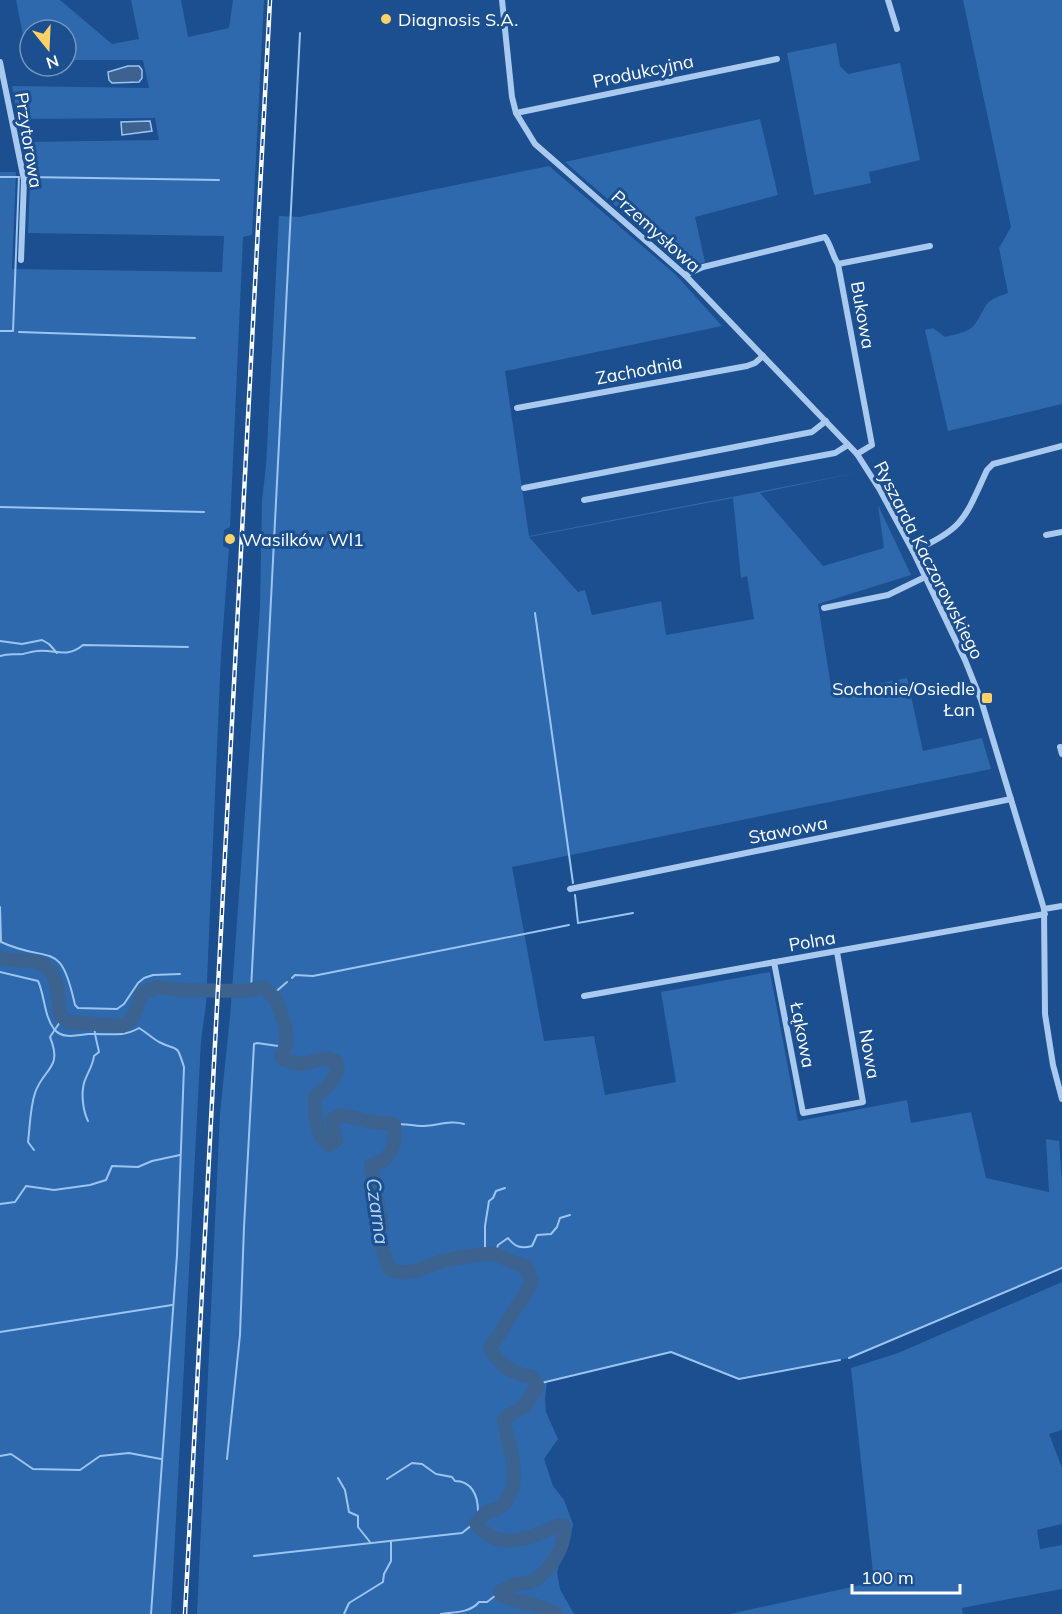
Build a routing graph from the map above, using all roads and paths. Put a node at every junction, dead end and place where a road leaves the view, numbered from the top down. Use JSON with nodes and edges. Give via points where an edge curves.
{"nodes":[{"id":1,"x":502,"y":0,"type":"edge"},
{"id":2,"x":888,"y":0,"type":"edge"},
{"id":3,"x":897,"y":28,"type":"dead end"},
{"id":4,"x":777,"y":59,"type":"dead end"},
{"id":5,"x":0,"y":62,"type":"edge"},
{"id":6,"x":516,"y":113,"type":"junction"},
{"id":7,"x":930,"y":246,"type":"dead end"},
{"id":8,"x":21,"y":260,"type":"dead end"},
{"id":9,"x":838,"y":264,"type":"junction"},
{"id":10,"x":686,"y":275,"type":"junction"},
{"id":11,"x":763,"y":356,"type":"junction"},
{"id":12,"x":517,"y":408,"type":"dead end"},
{"id":13,"x":826,"y":421,"type":"junction"},
{"id":14,"x":848,"y":445,"type":"junction"},
{"id":15,"x":1062,"y":446,"type":"edge"},
{"id":16,"x":857,"y":454,"type":"junction"},
{"id":17,"x":524,"y":488,"type":"dead end"},
{"id":18,"x":584,"y":500,"type":"dead end"},
{"id":19,"x":1062,"y":532,"type":"edge"},
{"id":20,"x":1046,"y":535,"type":"dead end"},
{"id":21,"x":913,"y":551,"type":"junction"},
{"id":22,"x":925,"y":577,"type":"junction"},
{"id":23,"x":824,"y":608,"type":"dead end"},
{"id":24,"x":1011,"y":799,"type":"junction"},
{"id":25,"x":570,"y":889,"type":"dead end"},
{"id":26,"x":1062,"y":906,"type":"edge"},
{"id":27,"x":1045,"y":912,"type":"junction"},
{"id":28,"x":837,"y":952,"type":"junction"},
{"id":29,"x":774,"y":963,"type":"junction"},
{"id":30,"x":584,"y":996,"type":"dead end"},
{"id":31,"x":1062,"y":1099,"type":"edge"},
{"id":32,"x":803,"y":1113,"type":"joint"}],
"edges":[{"from":1,"to":6,"type":"street","name":"Przemysłowa"},
{"from":2,"to":3,"type":"street"},
{"from":4,"to":6,"type":"street","name":"Produkcyjna"},
{"from":5,"to":8,"type":"street","name":"Przytorowa","via":[[24,180]]},
{"from":6,"to":10,"type":"street","name":"Przemysłowa","via":[[535,144]]},
{"from":7,"to":9,"type":"street","name":"Bukowa"},
{"from":9,"to":10,"type":"street","via":[[825,237],[703,267]]},
{"from":9,"to":16,"type":"street","name":"Bukowa","via":[[872,445]]},
{"from":10,"to":11,"type":"street","name":"Przemysłowa"},
{"from":11,"to":12,"type":"street","name":"Zachodnia","via":[[747,366]]},
{"from":11,"to":13,"type":"street","name":"Przemysłowa"},
{"from":13,"to":14,"type":"street","name":"Przemysłowa"},
{"from":13,"to":17,"type":"street","via":[[812,432]]},
{"from":14,"to":16,"type":"street","name":"Przemysłowa"},
{"from":14,"to":18,"type":"street","via":[[835,453]]},
{"from":15,"to":21,"type":"street","via":[[993,464],[960,523],[937,541]]},
{"from":16,"to":21,"type":"street","name":"Ryszarda Kaczorowskiego"},
{"from":19,"to":20,"type":"street"},
{"from":21,"to":22,"type":"street","name":"Ryszarda Kaczorowskiego"},
{"from":22,"to":23,"type":"street","via":[[888,595]]},
{"from":22,"to":24,"type":"street","name":"Ryszarda Kaczorowskiego","via":[[981,700]]},
{"from":24,"to":25,"type":"street","name":"Stawowa"},
{"from":24,"to":27,"type":"street","name":"Ryszarda Kaczorowskiego"},
{"from":26,"to":27,"type":"street","name":"Polna"},
{"from":27,"to":28,"type":"street","name":"Polna"},
{"from":27,"to":31,"type":"street","name":"Ryszarda Kaczorowskiego","via":[[1044,1014]]},
{"from":28,"to":29,"type":"street","name":"Polna"},
{"from":28,"to":32,"type":"street","name":"Nowa","via":[[863,1102]]},
{"from":29,"to":30,"type":"street","name":"Polna"},
{"from":29,"to":32,"type":"street","name":"Łąkowa"}]}
